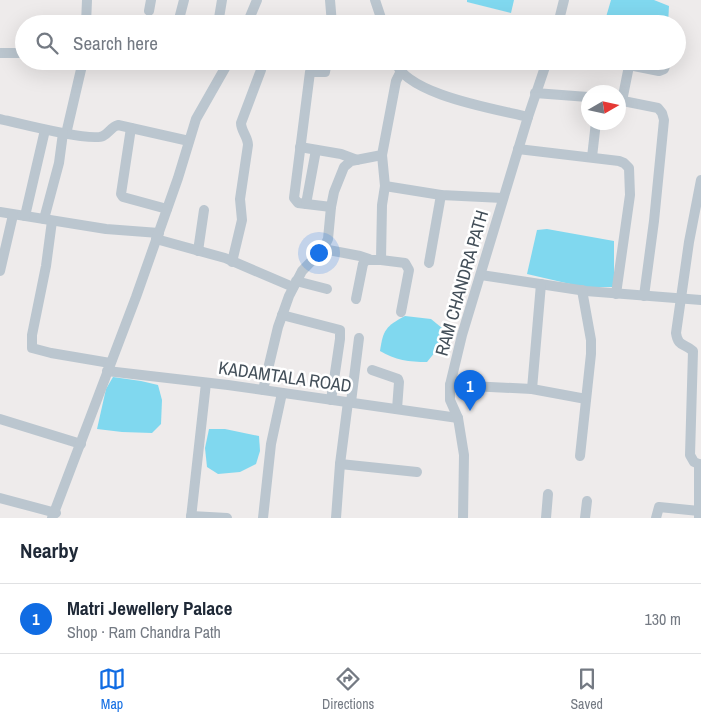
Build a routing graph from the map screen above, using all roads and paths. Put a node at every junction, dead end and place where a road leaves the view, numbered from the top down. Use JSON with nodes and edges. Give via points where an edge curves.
{"nodes":[{"id":1,"x":87,"y":0,"type":"edge"},
{"id":2,"x":152,"y":0,"type":"edge"},
{"id":3,"x":184,"y":0,"type":"edge"},
{"id":4,"x":222,"y":0,"type":"edge"},
{"id":5,"x":257,"y":0,"type":"edge"},
{"id":6,"x":330,"y":0,"type":"edge"},
{"id":7,"x":375,"y":0,"type":"edge"},
{"id":8,"x":564,"y":0,"type":"edge"},
{"id":9,"x":148,"y":12,"type":"dead end"},
{"id":10,"x":86,"y":15,"type":"edge"},
{"id":11,"x":180,"y":15,"type":"edge"},
{"id":12,"x":220,"y":15,"type":"edge"},
{"id":13,"x":251,"y":15,"type":"edge"},
{"id":14,"x":331,"y":15,"type":"edge"},
{"id":15,"x":380,"y":15,"type":"edge"},
{"id":16,"x":560,"y":15,"type":"edge"},
{"id":17,"x":0,"y":53,"type":"edge"},
{"id":18,"x":15,"y":53,"type":"edge"},
{"id":19,"x":81,"y":70,"type":"edge"},
{"id":20,"x":224,"y":70,"type":"edge"},
{"id":21,"x":261,"y":70,"type":"edge"},
{"id":22,"x":325,"y":70,"type":"edge"},
{"id":23,"x":544,"y":70,"type":"edge"},
{"id":24,"x":628,"y":70,"type":"edge"},
{"id":25,"x":400,"y":71,"type":"joint"},
{"id":26,"x":624,"y":85,"type":"edge"},
{"id":27,"x":536,"y":93,"type":"junction"},
{"id":28,"x":581,"y":97,"type":"edge"},
{"id":29,"x":626,"y":101,"type":"edge"},
{"id":30,"x":528,"y":117,"type":"junction"},
{"id":31,"x":0,"y":119,"type":"edge"},
{"id":32,"x":131,"y":128,"type":"junction"},
{"id":33,"x":45,"y":130,"type":"junction"},
{"id":34,"x":595,"y":130,"type":"edge"},
{"id":35,"x":64,"y":134,"type":"junction"},
{"id":36,"x":190,"y":142,"type":"junction"},
{"id":37,"x":300,"y":147,"type":"junction"},
{"id":38,"x":518,"y":149,"type":"junction"},
{"id":39,"x":316,"y":150,"type":"junction"},
{"id":40,"x":382,"y":155,"type":"junction"},
{"id":41,"x":592,"y":158,"type":"junction"},
{"id":42,"x":357,"y":160,"type":"junction"},
{"id":43,"x":385,"y":186,"type":"junction"},
{"id":44,"x":700,"y":186,"type":"edge"},
{"id":45,"x":441,"y":195,"type":"junction"},
{"id":46,"x":504,"y":198,"type":"junction"},
{"id":47,"x":306,"y":204,"type":"junction"},
{"id":48,"x":331,"y":207,"type":"junction"},
{"id":49,"x":167,"y":209,"type":"junction"},
{"id":50,"x":204,"y":210,"type":"dead end"},
{"id":51,"x":0,"y":212,"type":"edge"},
{"id":52,"x":13,"y":215,"type":"junction"},
{"id":53,"x":25,"y":216,"type":"junction"},
{"id":54,"x":48,"y":220,"type":"junction"},
{"id":55,"x":157,"y":236,"type":"junction"},
{"id":56,"x":322,"y":250,"type":"junction"},
{"id":57,"x":198,"y":251,"type":"junction"},
{"id":58,"x":369,"y":259,"type":"junction"},
{"id":59,"x":381,"y":260,"type":"junction"},
{"id":60,"x":232,"y":262,"type":"junction"},
{"id":61,"x":429,"y":263,"type":"dead end"},
{"id":62,"x":0,"y":271,"type":"edge"},
{"id":63,"x":480,"y":275,"type":"junction"},
{"id":64,"x":295,"y":284,"type":"junction"},
{"id":65,"x":542,"y":284,"type":"junction"},
{"id":66,"x":327,"y":289,"type":"dead end"},
{"id":67,"x":582,"y":290,"type":"junction"},
{"id":68,"x":616,"y":294,"type":"junction"},
{"id":69,"x":644,"y":296,"type":"junction"},
{"id":70,"x":356,"y":299,"type":"dead end"},
{"id":71,"x":680,"y":299,"type":"junction"},
{"id":72,"x":701,"y":300,"type":"edge"},
{"id":73,"x":401,"y":312,"type":"dead end"},
{"id":74,"x":282,"y":315,"type":"junction"},
{"id":75,"x":359,"y":338,"type":"dead end"},
{"id":76,"x":108,"y":367,"type":"junction"},
{"id":77,"x":372,"y":370,"type":"dead end"},
{"id":78,"x":206,"y":383,"type":"junction"},
{"id":79,"x":450,"y":385,"type":"junction"},
{"id":80,"x":532,"y":389,"type":"junction"},
{"id":81,"x":263,"y":390,"type":"junction"},
{"id":82,"x":282,"y":393,"type":"junction"},
{"id":83,"x":586,"y":399,"type":"junction"},
{"id":84,"x":331,"y":400,"type":"junction"},
{"id":85,"x":350,"y":402,"type":"junction"},
{"id":86,"x":696,"y":407,"type":"edge"},
{"id":87,"x":397,"y":409,"type":"junction"},
{"id":88,"x":458,"y":418,"type":"junction"},
{"id":89,"x":0,"y":419,"type":"edge"},
{"id":90,"x":81,"y":444,"type":"junction"},
{"id":91,"x":580,"y":456,"type":"dead end"},
{"id":92,"x":340,"y":464,"type":"junction"},
{"id":93,"x":700,"y":465,"type":"edge"},
{"id":94,"x":417,"y":472,"type":"dead end"},
{"id":95,"x":548,"y":494,"type":"dead end"},
{"id":96,"x":0,"y":498,"type":"edge"},
{"id":97,"x":587,"y":501,"type":"dead end"},
{"id":98,"x":54,"y":515,"type":"edge"},
{"id":99,"x":699,"y":515,"type":"edge"},
{"id":100,"x":191,"y":517,"type":"edge"},
{"id":101,"x":227,"y":518,"type":"edge"},
{"id":102,"x":263,"y":518,"type":"edge"},
{"id":103,"x":336,"y":518,"type":"edge"},
{"id":104,"x":464,"y":518,"type":"edge"},
{"id":105,"x":546,"y":518,"type":"edge"},
{"id":106,"x":585,"y":518,"type":"edge"},
{"id":107,"x":656,"y":518,"type":"edge"}],
"edges":[{"from":1,"to":10,"type":"street"},
{"from":2,"to":9,"type":"street"},
{"from":3,"to":11,"type":"street"},
{"from":4,"to":12,"type":"street"},
{"from":5,"to":13,"type":"street"},
{"from":6,"to":14,"type":"street"},
{"from":7,"to":15,"type":"street"},
{"from":8,"to":16,"type":"street"},
{"from":17,"to":18,"type":"street"},
{"from":19,"to":35,"type":"street"},
{"from":20,"to":36,"type":"street","via":[[196,119]]},
{"from":21,"to":60,"type":"street","via":[[241,123],[248,145],[240,199],[242,220]]},
{"from":22,"to":37,"type":"street","via":[[310,72]]},
{"from":23,"to":27,"type":"street","name":"RAM CHANDRA PATH"},
{"from":24,"to":26,"type":"street"},
{"from":25,"to":30,"type":"street","via":[[414,83],[466,103]]},
{"from":25,"to":40,"type":"street"},
{"from":27,"to":28,"type":"street"},
{"from":27,"to":30,"type":"street","name":"RAM CHANDRA PATH"},
{"from":29,"to":69,"type":"street","via":[[658,108],[664,120]]},
{"from":30,"to":38,"type":"street","name":"RAM CHANDRA PATH"},
{"from":31,"to":33,"type":"street"},
{"from":32,"to":35,"type":"street","via":[[118,125],[96,137]]},
{"from":32,"to":36,"type":"street"},
{"from":32,"to":49,"type":"street","via":[[121,194]]},
{"from":33,"to":35,"type":"street"},
{"from":33,"to":53,"type":"street"},
{"from":34,"to":41,"type":"street"},
{"from":35,"to":54,"type":"street"},
{"from":36,"to":49,"type":"street"},
{"from":37,"to":39,"type":"street"},
{"from":37,"to":47,"type":"street","via":[[294,198],[298,203]]},
{"from":38,"to":41,"type":"street"},
{"from":38,"to":46,"type":"street","name":"RAM CHANDRA PATH"},
{"from":39,"to":42,"type":"street"},
{"from":39,"to":47,"type":"street"},
{"from":40,"to":42,"type":"street"},
{"from":40,"to":43,"type":"street"},
{"from":41,"to":68,"type":"street","via":[[624,163],[630,174]]},
{"from":42,"to":48,"type":"street","via":[[344,167]]},
{"from":43,"to":45,"type":"street"},
{"from":43,"to":59,"type":"street"},
{"from":44,"to":71,"type":"street"},
{"from":45,"to":46,"type":"street"},
{"from":45,"to":61,"type":"street"},
{"from":46,"to":63,"type":"street","name":"RAM CHANDRA PATH"},
{"from":47,"to":48,"type":"street"},
{"from":48,"to":56,"type":"street","via":[[328,239]]},
{"from":49,"to":55,"type":"street"},
{"from":50,"to":57,"type":"street"},
{"from":51,"to":52,"type":"street"},
{"from":52,"to":53,"type":"street"},
{"from":52,"to":62,"type":"street"},
{"from":53,"to":54,"type":"street"},
{"from":54,"to":55,"type":"street"},
{"from":54,"to":76,"type":"street","name":"KADAMTALA ROAD","via":[[46,266],[32,348]]},
{"from":55,"to":57,"type":"street"},
{"from":55,"to":76,"type":"street"},
{"from":56,"to":58,"type":"street"},
{"from":56,"to":64,"type":"street","via":[[302,271]]},
{"from":57,"to":60,"type":"street"},
{"from":58,"to":59,"type":"street"},
{"from":58,"to":70,"type":"street","via":[[363,264]]},
{"from":59,"to":73,"type":"street","via":[[405,263],[409,270]]},
{"from":60,"to":64,"type":"street"},
{"from":63,"to":65,"type":"street"},
{"from":63,"to":79,"type":"street","name":"RAM CHANDRA PATH"},
{"from":64,"to":66,"type":"street"},
{"from":64,"to":74,"type":"street"},
{"from":65,"to":67,"type":"street"},
{"from":65,"to":80,"type":"street"},
{"from":67,"to":68,"type":"street"},
{"from":67,"to":83,"type":"street","via":[[591,340]]},
{"from":68,"to":69,"type":"street"},
{"from":69,"to":71,"type":"street"},
{"from":71,"to":72,"type":"street"},
{"from":71,"to":86,"type":"street","via":[[677,340],[693,351]]},
{"from":74,"to":81,"type":"street"},
{"from":74,"to":84,"type":"street","via":[[340,330]]},
{"from":75,"to":85,"type":"street"},
{"from":76,"to":78,"type":"street","name":"KADAMTALA ROAD"},
{"from":76,"to":90,"type":"street"},
{"from":77,"to":87,"type":"street","via":[[398,379]]},
{"from":78,"to":81,"type":"street","name":"KADAMTALA ROAD"},
{"from":78,"to":100,"type":"street"},
{"from":79,"to":80,"type":"street"},
{"from":79,"to":88,"type":"street","name":"RAM CHANDRA PATH","via":[[450,400]]},
{"from":80,"to":83,"type":"street"},
{"from":81,"to":82,"type":"street","name":"KADAMTALA ROAD"},
{"from":82,"to":84,"type":"street","name":"KADAMTALA ROAD"},
{"from":82,"to":102,"type":"street","via":[[270,444]]},
{"from":83,"to":91,"type":"street"},
{"from":84,"to":85,"type":"street","name":"KADAMTALA ROAD"},
{"from":85,"to":87,"type":"street","name":"KADAMTALA ROAD"},
{"from":85,"to":92,"type":"street"},
{"from":86,"to":93,"type":"street","via":[[690,455]]},
{"from":87,"to":88,"type":"street","name":"KADAMTALA ROAD"},
{"from":88,"to":104,"type":"street","name":"RAM CHANDRA PATH","via":[[464,455]]},
{"from":89,"to":90,"type":"street"},
{"from":90,"to":98,"type":"street"},
{"from":92,"to":94,"type":"street"},
{"from":92,"to":103,"type":"street"},
{"from":93,"to":99,"type":"street"},
{"from":95,"to":105,"type":"street"},
{"from":96,"to":98,"type":"street"},
{"from":97,"to":106,"type":"street"},
{"from":99,"to":107,"type":"street","via":[[659,507]]},
{"from":100,"to":101,"type":"street"}]}
